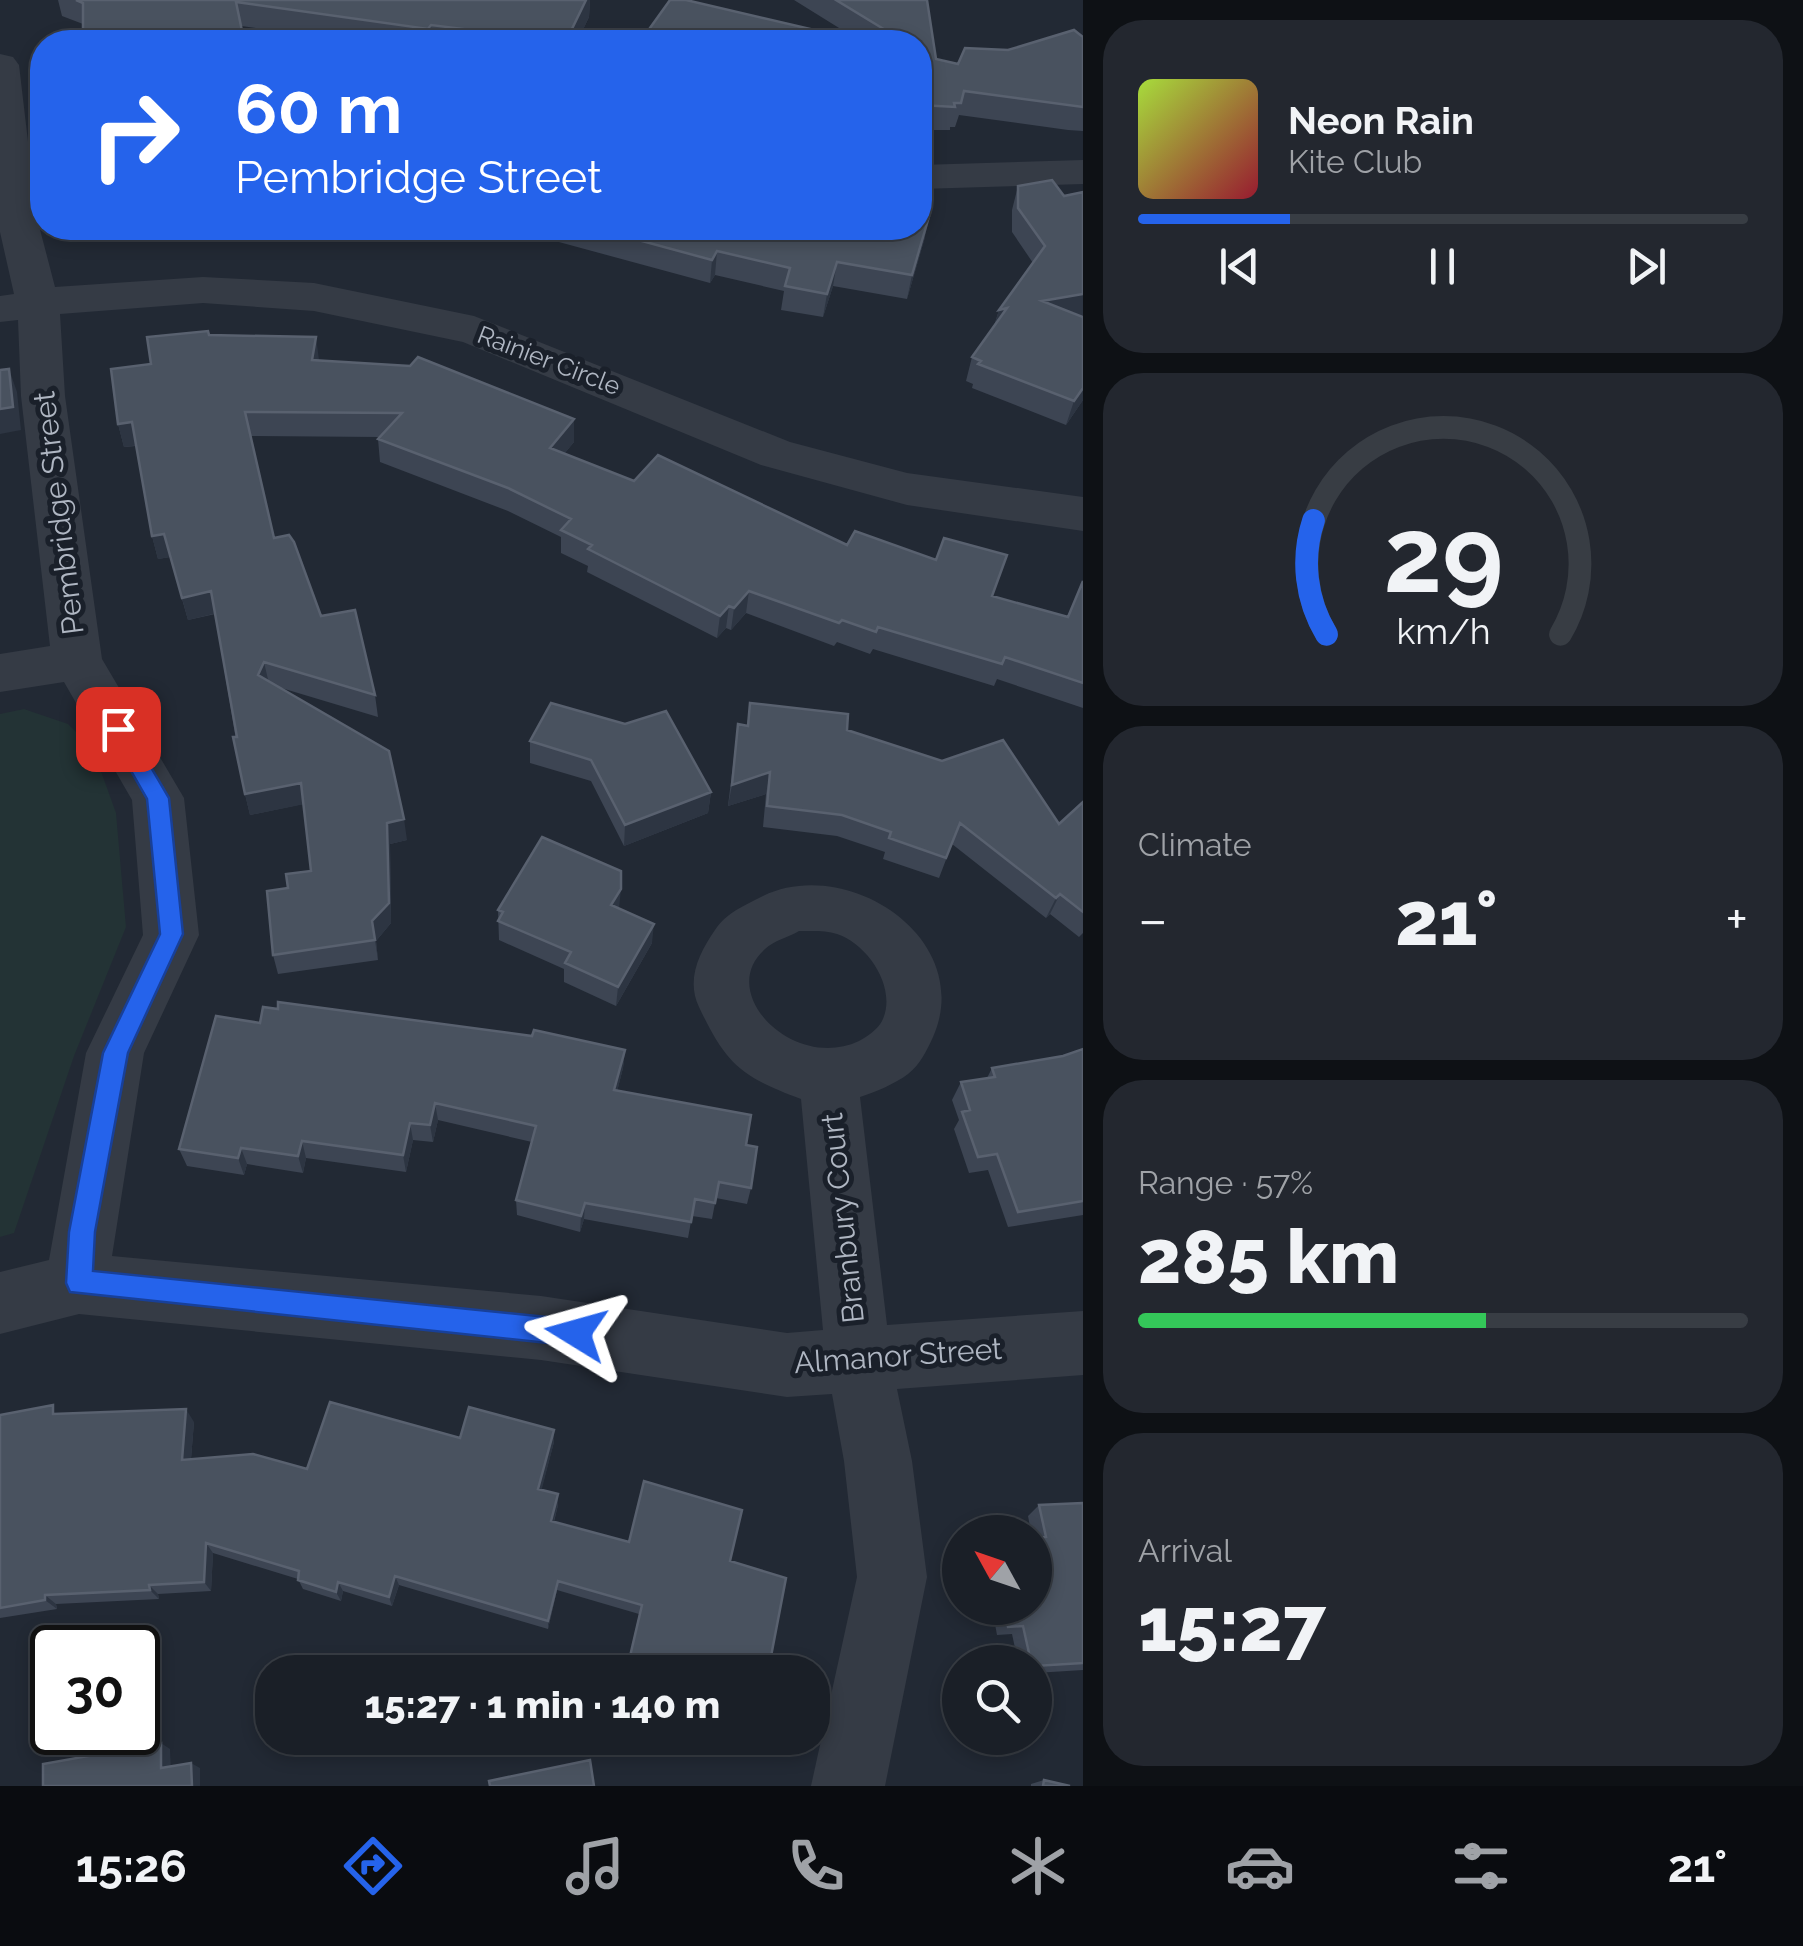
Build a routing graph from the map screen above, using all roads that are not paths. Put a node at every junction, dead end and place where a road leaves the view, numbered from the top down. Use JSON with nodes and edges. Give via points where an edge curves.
{"nodes":[{"id":1,"x":0,"y":65,"type":"edge"},
{"id":2,"x":25,"y":117,"type":"edge"},
{"id":3,"x":1083,"y":172,"type":"edge"},
{"id":4,"x":932,"y":177,"type":"edge"},
{"id":5,"x":19,"y":307,"type":"edge"},
{"id":6,"x":1083,"y":514,"type":"edge"},
{"id":7,"x":77,"y":661,"type":"junction"},
{"id":8,"x":0,"y":674,"type":"edge"},
{"id":9,"x":828,"y":1076,"type":"dead end"},
{"id":10,"x":79,"y":1283,"type":"junction"},
{"id":11,"x":0,"y":1303,"type":"edge"},
{"id":12,"x":1083,"y":1343,"type":"edge"},
{"id":13,"x":858,"y":1359,"type":"junction"},
{"id":14,"x":848,"y":1786,"type":"edge"}],
"edges":[{"from":1,"to":2,"type":"street","name":"Pembridge Street"},
{"from":2,"to":5,"type":"street","name":"Pembridge Street"},
{"from":3,"to":4,"type":"street"},
{"from":5,"to":6,"type":"street","name":"Rainier Circle","via":[[204,290],[332,301],[474,330],[777,454],[906,488]]},
{"from":5,"to":7,"type":"street","name":"Pembridge Street","via":[[43,396]]},
{"from":7,"to":8,"type":"street"},
{"from":7,"to":10,"type":"street","name":"Pembridge Street","via":[[158,798],[172,934],[116,1053],[82,1232]]},
{"from":9,"to":13,"type":"street","name":"Branbury Court"},
{"from":10,"to":11,"type":"street","name":"Almanor Street"},
{"from":10,"to":13,"type":"street","name":"Almanor Street","via":[[541,1328],[787,1365]]},
{"from":12,"to":13,"type":"street","name":"Almanor Street"},
{"from":13,"to":14,"type":"street","name":"Branbury Court","via":[[892,1577]]}]}
